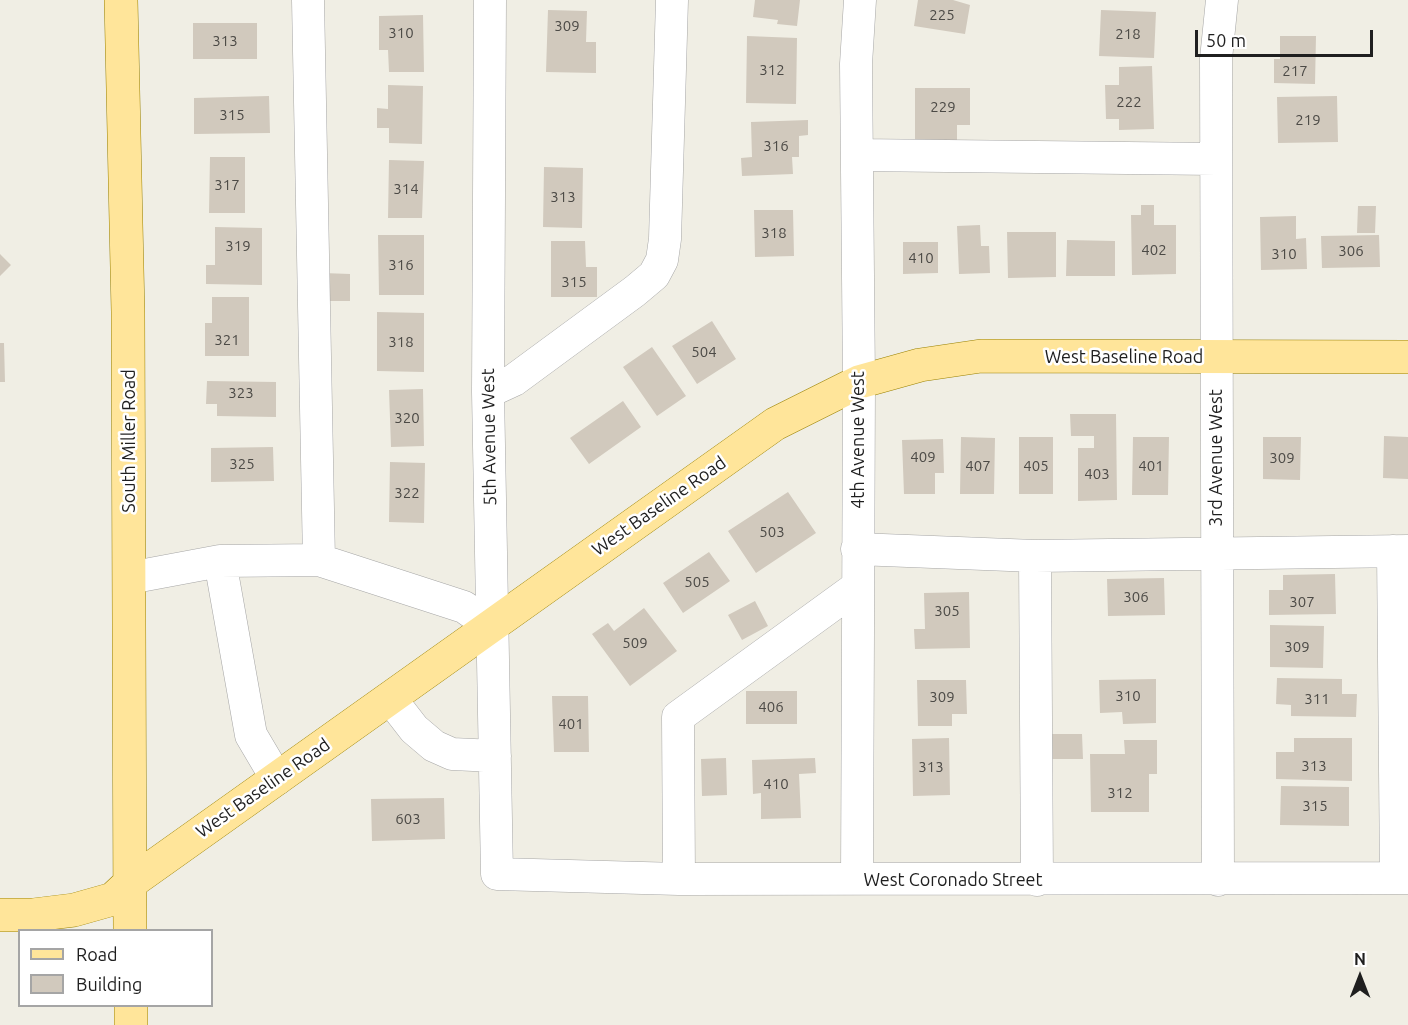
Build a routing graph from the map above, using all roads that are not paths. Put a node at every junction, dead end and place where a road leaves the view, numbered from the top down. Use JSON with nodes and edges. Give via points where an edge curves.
{"nodes":[{"id":1,"x":121,"y":0,"type":"edge"},
{"id":2,"x":308,"y":0,"type":"edge"},
{"id":3,"x":490,"y":0,"type":"edge"},
{"id":4,"x":672,"y":0,"type":"edge"},
{"id":5,"x":860,"y":0,"type":"edge"},
{"id":6,"x":1222,"y":0,"type":"edge"},
{"id":7,"x":857,"y":155,"type":"junction"},
{"id":8,"x":1216,"y":159,"type":"junction"},
{"id":9,"x":1215,"y":357,"type":"junction"},
{"id":10,"x":1408,"y":357,"type":"edge"},
{"id":11,"x":859,"y":382,"type":"junction"},
{"id":12,"x":489,"y":392,"type":"junction"},
{"id":13,"x":857,"y":549,"type":"junction"},
{"id":14,"x":1400,"y":551,"type":"edge"},
{"id":15,"x":1216,"y":554,"type":"junction"},
{"id":16,"x":1035,"y":556,"type":"junction"},
{"id":17,"x":318,"y":560,"type":"junction"},
{"id":18,"x":220,"y":561,"type":"junction"},
{"id":19,"x":129,"y":578,"type":"junction"},
{"id":20,"x":857,"y":587,"type":"junction"},
{"id":21,"x":491,"y":626,"type":"junction"},
{"id":22,"x":390,"y":698,"type":"junction"},
{"id":23,"x":495,"y":756,"type":"junction"},
{"id":24,"x":276,"y":779,"type":"junction"},
{"id":25,"x":498,"y":874,"type":"joint"},
{"id":26,"x":1402,"y":878,"type":"edge"},
{"id":27,"x":679,"y":879,"type":"junction"},
{"id":28,"x":857,"y":879,"type":"junction"},
{"id":29,"x":1037,"y":880,"type":"junction"},
{"id":30,"x":1218,"y":880,"type":"junction"},
{"id":31,"x":130,"y":883,"type":"junction"},
{"id":32,"x":0,"y":915,"type":"edge"},
{"id":33,"x":130,"y":929,"type":"edge"},
{"id":34,"x":131,"y":1007,"type":"edge"},
{"id":35,"x":131,"y":1025,"type":"edge"}],
"edges":[{"from":1,"to":19,"type":"main road","name":"South Miller Road"},
{"from":2,"to":17,"type":"street"},
{"from":3,"to":12,"type":"street","name":"5th Avenue West"},
{"from":4,"to":12,"type":"street","via":[[662,260],[654,275],[635,291],[514,381]]},
{"from":5,"to":7,"type":"street","name":"4th Avenue West"},
{"from":6,"to":8,"type":"street","name":"3rd Avenue West","via":[[1216,59]]},
{"from":7,"to":8,"type":"street"},
{"from":7,"to":11,"type":"street","name":"4th Avenue West"},
{"from":8,"to":9,"type":"street","name":"3rd Avenue West"},
{"from":9,"to":10,"type":"main road","name":"West Baseline Road"},
{"from":9,"to":11,"type":"main road","name":"West Baseline Road","via":[[981,356],[920,365]]},
{"from":9,"to":15,"type":"street","name":"3rd Avenue West"},
{"from":11,"to":13,"type":"street","name":"4th Avenue West"},
{"from":11,"to":21,"type":"main road","name":"West Baseline Road","via":[[775,424]]},
{"from":12,"to":21,"type":"street","name":"5th Avenue West"},
{"from":13,"to":16,"type":"street"},
{"from":13,"to":20,"type":"street","name":"4th Avenue West"},
{"from":14,"to":15,"type":"street"},
{"from":14,"to":26,"type":"street"},
{"from":15,"to":16,"type":"street"},
{"from":15,"to":30,"type":"street","name":"3rd Avenue West"},
{"from":16,"to":29,"type":"street"},
{"from":17,"to":18,"type":"street"},
{"from":17,"to":21,"type":"street","via":[[465,606]]},
{"from":18,"to":19,"type":"street"},
{"from":18,"to":24,"type":"street","via":[[251,735]]},
{"from":19,"to":31,"type":"main road","name":"South Miller Road"},
{"from":20,"to":27,"type":"street","via":[[678,717]]},
{"from":20,"to":28,"type":"street","name":"4th Avenue West"},
{"from":21,"to":22,"type":"main road","name":"West Baseline Road"},
{"from":21,"to":23,"type":"street","name":"5th Avenue West"},
{"from":22,"to":23,"type":"street","via":[[414,729],[434,746],[453,753]]},
{"from":22,"to":24,"type":"main road","name":"West Baseline Road"},
{"from":23,"to":25,"type":"street","name":"5th Avenue West"},
{"from":24,"to":31,"type":"main road","name":"West Baseline Road"},
{"from":25,"to":27,"type":"street","name":"West Coronado Street"},
{"from":26,"to":30,"type":"street","name":"West Coronado Street"},
{"from":27,"to":28,"type":"street","name":"West Coronado Street"},
{"from":28,"to":29,"type":"street","name":"West Coronado Street"},
{"from":29,"to":30,"type":"street","name":"West Coronado Street"},
{"from":31,"to":32,"type":"main road","name":"West Baseline Road","via":[[113,899],[74,910]]},
{"from":31,"to":33,"type":"main road","name":"South Miller Road"},
{"from":34,"to":35,"type":"main road"}]}
